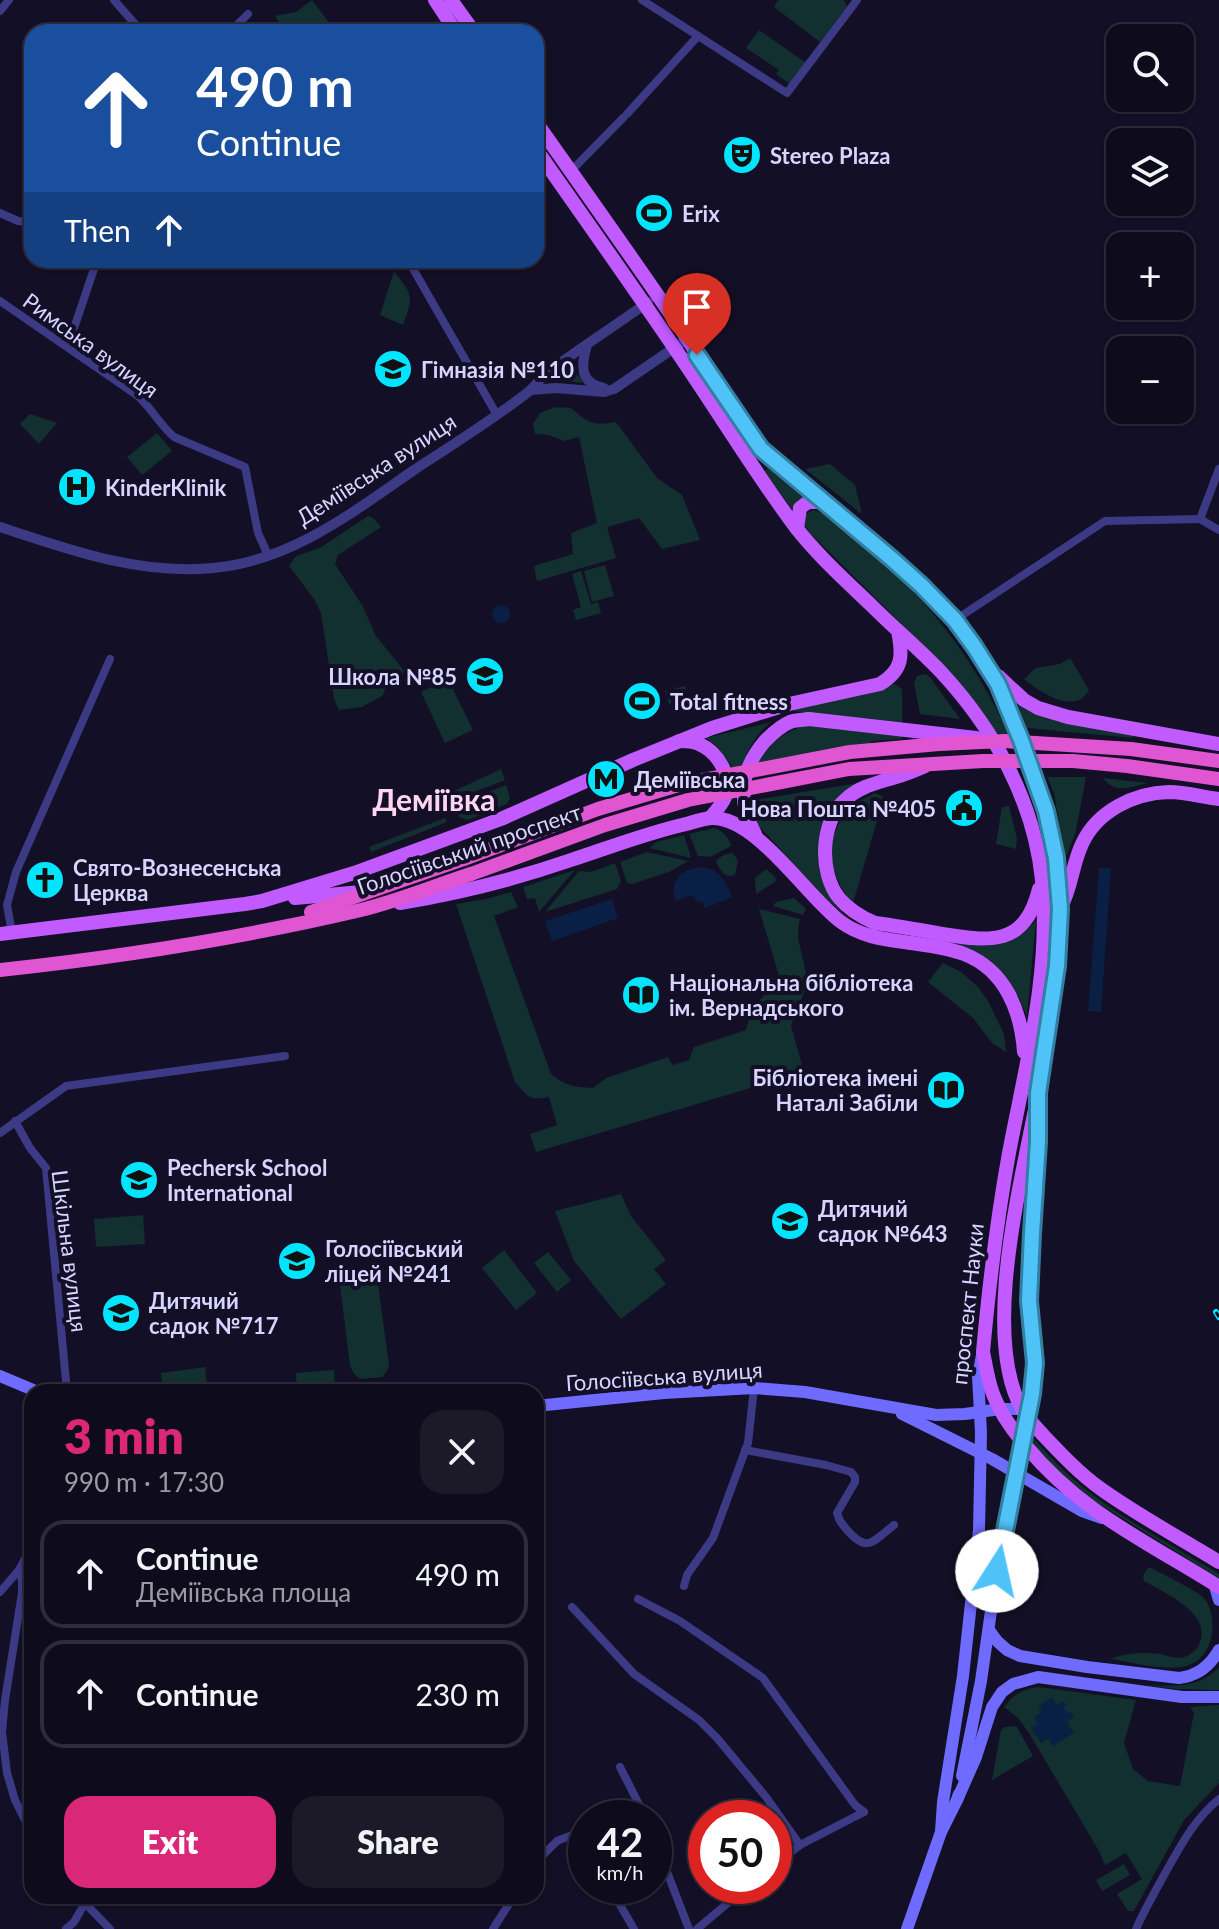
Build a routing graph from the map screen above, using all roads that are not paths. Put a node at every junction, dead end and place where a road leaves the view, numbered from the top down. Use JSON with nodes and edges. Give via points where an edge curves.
{"nodes":[{"id":1,"x":9,"y":0,"type":"edge"},
{"id":2,"x":114,"y":0,"type":"edge"},
{"id":3,"x":435,"y":0,"type":"edge"},
{"id":4,"x":451,"y":0,"type":"edge"},
{"id":5,"x":642,"y":0,"type":"edge"},
{"id":6,"x":857,"y":0,"type":"edge"},
{"id":7,"x":0,"y":11,"type":"edge"},
{"id":8,"x":248,"y":14,"type":"dead end"},
{"id":9,"x":135,"y":24,"type":"edge"},
{"id":10,"x":238,"y":24,"type":"edge"},
{"id":11,"x":451,"y":24,"type":"edge"},
{"id":12,"x":468,"y":24,"type":"edge"},
{"id":13,"x":698,"y":36,"type":"junction"},
{"id":14,"x":544,"y":133,"type":"edge"},
{"id":15,"x":544,"y":160,"type":"edge"},
{"id":16,"x":571,"y":171,"type":"junction"},
{"id":17,"x":0,"y":213,"type":"edge"},
{"id":18,"x":24,"y":222,"type":"edge"},
{"id":19,"x":94,"y":268,"type":"edge"},
{"id":20,"x":413,"y":268,"type":"edge"},
{"id":21,"x":651,"y":300,"type":"junction"},
{"id":22,"x":0,"y":301,"type":"edge"},
{"id":23,"x":681,"y":343,"type":"junction"},
{"id":24,"x":587,"y":345,"type":"junction"},
{"id":25,"x":68,"y":346,"type":"junction"},
{"id":26,"x":614,"y":389,"type":"junction"},
{"id":27,"x":531,"y":390,"type":"junction"},
{"id":28,"x":497,"y":415,"type":"junction"},
{"id":29,"x":1219,"y":469,"type":"edge"},
{"id":30,"x":826,"y":502,"type":"junction"},
{"id":31,"x":1200,"y":519,"type":"junction"},
{"id":32,"x":0,"y":527,"type":"edge"},
{"id":33,"x":797,"y":529,"type":"junction"},
{"id":34,"x":1219,"y":530,"type":"edge"},
{"id":35,"x":268,"y":555,"type":"junction"},
{"id":36,"x":955,"y":620,"type":"junction"},
{"id":37,"x":897,"y":631,"type":"junction"},
{"id":38,"x":110,"y":659,"type":"dead end"},
{"id":39,"x":989,"y":668,"type":"junction"},
{"id":40,"x":768,"y":709,"type":"junction"},
{"id":41,"x":809,"y":719,"type":"junction"},
{"id":42,"x":677,"y":741,"type":"junction"},
{"id":43,"x":1004,"y":741,"type":"junction"},
{"id":44,"x":1219,"y":744,"type":"edge"},
{"id":45,"x":1219,"y":761,"type":"edge"},
{"id":46,"x":933,"y":763,"type":"junction"},
{"id":47,"x":1219,"y":779,"type":"edge"},
{"id":48,"x":1219,"y":799,"type":"edge"},
{"id":49,"x":710,"y":818,"type":"junction"},
{"id":50,"x":757,"y":838,"type":"junction"},
{"id":51,"x":1042,"y":878,"type":"junction"},
{"id":52,"x":374,"y":891,"type":"junction"},
{"id":53,"x":262,"y":901,"type":"junction"},
{"id":54,"x":363,"y":909,"type":"junction"},
{"id":55,"x":1060,"y":909,"type":"junction"},
{"id":56,"x":254,"y":932,"type":"junction"},
{"id":57,"x":6,"y":933,"type":"edge"},
{"id":58,"x":0,"y":970,"type":"edge"},
{"id":59,"x":285,"y":1056,"type":"dead end"},
{"id":60,"x":1025,"y":1072,"type":"junction"},
{"id":61,"x":1038,"y":1093,"type":"junction"},
{"id":62,"x":15,"y":1121,"type":"junction"},
{"id":63,"x":0,"y":1133,"type":"edge"},
{"id":64,"x":983,"y":1352,"type":"junction"},
{"id":65,"x":0,"y":1376,"type":"edge"},
{"id":66,"x":66,"y":1384,"type":"edge"},
{"id":67,"x":24,"y":1386,"type":"edge"},
{"id":68,"x":754,"y":1388,"type":"junction"},
{"id":69,"x":544,"y":1405,"type":"edge"},
{"id":70,"x":888,"y":1408,"type":"junction"},
{"id":71,"x":1000,"y":1409,"type":"junction"},
{"id":72,"x":1022,"y":1409,"type":"junction"},
{"id":73,"x":979,"y":1412,"type":"junction"},
{"id":74,"x":745,"y":1450,"type":"junction"},
{"id":75,"x":980,"y":1453,"type":"junction"},
{"id":76,"x":1107,"y":1520,"type":"junction"},
{"id":77,"x":894,"y":1525,"type":"dead end"},
{"id":78,"x":24,"y":1561,"type":"edge"},
{"id":79,"x":1219,"y":1562,"type":"edge"},
{"id":80,"x":19,"y":1570,"type":"junction"},
{"id":81,"x":1216,"y":1585,"type":"edge"},
{"id":82,"x":684,"y":1586,"type":"dead end"},
{"id":83,"x":0,"y":1592,"type":"edge"},
{"id":84,"x":638,"y":1599,"type":"dead end"},
{"id":85,"x":1219,"y":1600,"type":"edge"},
{"id":86,"x":572,"y":1607,"type":"dead end"},
{"id":87,"x":990,"y":1624,"type":"junction"},
{"id":88,"x":1219,"y":1650,"type":"edge"},
{"id":89,"x":1219,"y":1697,"type":"edge"},
{"id":90,"x":1,"y":1732,"type":"edge"},
{"id":91,"x":620,"y":1767,"type":"dead end"},
{"id":92,"x":1219,"y":1799,"type":"edge"},
{"id":93,"x":637,"y":1800,"type":"edge"},
{"id":94,"x":957,"y":1800,"type":"junction"},
{"id":95,"x":24,"y":1818,"type":"edge"},
{"id":96,"x":941,"y":1832,"type":"junction"},
{"id":97,"x":568,"y":1837,"type":"edge"},
{"id":98,"x":800,"y":1845,"type":"junction"},
{"id":99,"x":792,"y":1851,"type":"edge"},
{"id":100,"x":544,"y":1854,"type":"edge"},
{"id":101,"x":672,"y":1885,"type":"edge"},
{"id":102,"x":80,"y":1904,"type":"edge"},
{"id":103,"x":87,"y":1904,"type":"edge"},
{"id":104,"x":509,"y":1904,"type":"edge"},
{"id":105,"x":619,"y":1904,"type":"edge"},
{"id":106,"x":727,"y":1904,"type":"edge"},
{"id":107,"x":66,"y":1929,"type":"edge"},
{"id":108,"x":110,"y":1929,"type":"edge"},
{"id":109,"x":493,"y":1929,"type":"edge"},
{"id":110,"x":634,"y":1929,"type":"edge"},
{"id":111,"x":689,"y":1929,"type":"edge"},
{"id":112,"x":697,"y":1929,"type":"edge"},
{"id":113,"x":907,"y":1929,"type":"edge"},
{"id":114,"x":1136,"y":1929,"type":"edge"}],
"edges":[{"from":1,"to":7,"type":"street"},
{"from":2,"to":9,"type":"street"},
{"from":3,"to":11,"type":"main road"},
{"from":4,"to":12,"type":"main road"},
{"from":5,"to":13,"type":"street"},
{"from":6,"to":13,"type":"street","via":[[787,93]]},
{"from":8,"to":10,"type":"street"},
{"from":13,"to":16,"type":"street"},
{"from":14,"to":16,"type":"main road"},
{"from":15,"to":21,"type":"main road"},
{"from":16,"to":21,"type":"main road"},
{"from":17,"to":18,"type":"street"},
{"from":19,"to":25,"type":"street"},
{"from":20,"to":28,"type":"street"},
{"from":21,"to":23,"type":"main road"},
{"from":21,"to":24,"type":"street","name":"Деміївська вулиця"},
{"from":22,"to":25,"type":"street","name":"Римська вулиця"},
{"from":23,"to":26,"type":"street"},
{"from":23,"to":30,"type":"main road","via":[[761,449]]},
{"from":23,"to":33,"type":"main road","name":"проспект Науки"},
{"from":24,"to":26,"type":"street","via":[[584,374],[590,383]]},
{"from":24,"to":27,"type":"street","name":"Деміївська вулиця"},
{"from":25,"to":35,"type":"street","name":"Римська вулиця","via":[[150,406],[174,437],[245,467],[258,533]]},
{"from":26,"to":27,"type":"street"},
{"from":27,"to":28,"type":"street","name":"Деміївська вулиця"},
{"from":28,"to":35,"type":"street","name":"Деміївська вулиця","via":[[340,522]]},
{"from":29,"to":31,"type":"street"},
{"from":30,"to":33,"type":"main road","via":[[808,502],[800,508]]},
{"from":30,"to":36,"type":"main road"},
{"from":31,"to":34,"type":"street"},
{"from":31,"to":36,"type":"street","via":[[1105,521]]},
{"from":32,"to":35,"type":"street","name":"Деміївська вулиця","via":[[99,558],[160,569],[213,568]]},
{"from":33,"to":37,"type":"main road","name":"проспект Науки"},
{"from":36,"to":39,"type":"main road"},
{"from":37,"to":40,"type":"main road","name":"Голосіївський проспект","via":[[901,658],[891,677],[880,684]]},
{"from":37,"to":51,"type":"main road","name":"проспект Науки","via":[[947,680],[991,736],[1028,812]]},
{"from":38,"to":57,"type":"street","via":[[16,872]]},
{"from":39,"to":44,"type":"main road","via":[[1038,708]]},
{"from":39,"to":55,"type":"main road","via":[[1046,811]]},
{"from":40,"to":41,"type":"main road"},
{"from":40,"to":42,"type":"main road","name":"Голосіївський проспект"},
{"from":41,"to":43,"type":"main road","bridge":true},
{"from":41,"to":50,"type":"main road","via":[[781,727],[749,764],[744,808]]},
{"from":42,"to":49,"type":"main road","via":[[704,746],[724,769],[725,798]]},
{"from":42,"to":53,"type":"main road","name":"Голосіївський проспект","via":[[501,819]]},
{"from":43,"to":45,"type":"highway","name":"Голосіївський проспект","bridge":true},
{"from":43,"to":52,"type":"highway","name":"Голосіївський проспект","bridge":true,"via":[[850,752],[682,784]]},
{"from":46,"to":47,"type":"highway","name":"Голосіївський проспект","bridge":true,"via":[[1073,761]]},
{"from":46,"to":51,"type":"main road","bridge":true,"via":[[860,789],[837,807],[826,839],[826,863],[839,898],[875,923],[986,940],[1012,932],[1031,913]]},
{"from":46,"to":54,"type":"highway","name":"Голосіївський проспект","bridge":true,"via":[[849,769],[688,800]]},
{"from":48,"to":55,"type":"main road","via":[[1170,792],[1111,809],[1082,843]]},
{"from":49,"to":50,"type":"main road","via":[[739,824]]},
{"from":49,"to":54,"type":"main road","via":[[518,878]]},
{"from":50,"to":60,"type":"main road","via":[[843,924],[874,938],[961,953],[991,970],[1018,1014]]},
{"from":51,"to":60,"type":"main road","name":"проспект Науки","via":[[1042,965]]},
{"from":52,"to":53,"type":"main road"},
{"from":52,"to":56,"type":"highway","name":"Голосіївський проспект"},
{"from":53,"to":57,"type":"main road","name":"Голосіївський проспект"},
{"from":54,"to":56,"type":"highway","name":"Голосіївський проспект"},
{"from":55,"to":61,"type":"main road","name":"проспект Науки"},
{"from":56,"to":58,"type":"highway","name":"Голосіївський проспект"},
{"from":59,"to":62,"type":"street","via":[[66,1086]]},
{"from":60,"to":64,"type":"main road","name":"проспект Науки","via":[[999,1208]]},
{"from":61,"to":72,"type":"main road","name":"проспект Науки","via":[[1018,1194],[1004,1312],[1011,1382]]},
{"from":61,"to":87,"type":"main road","name":"проспект Науки","bridge":true,"via":[[1029,1301],[1035,1363]]},
{"from":62,"to":63,"type":"street"},
{"from":62,"to":66,"type":"street","name":"Шкільна вулиця","via":[[46,1168]]},
{"from":64,"to":71,"type":"main road"},
{"from":64,"to":73,"type":"main road","name":"проспект Науки"},
{"from":65,"to":67,"type":"main road"},
{"from":68,"to":69,"type":"main road","name":"Голосіївська вулиця"},
{"from":68,"to":70,"type":"main road","name":"Голосіївська вулиця"},
{"from":68,"to":74,"type":"street"},
{"from":70,"to":73,"type":"main road","name":"Голосіївська вулиця","via":[[936,1415]]},
{"from":70,"to":75,"type":"main road","name":"Голосіївська вулиця"},
{"from":71,"to":72,"type":"main road","name":"Голосіївська вулиця"},
{"from":71,"to":73,"type":"main road","name":"Голосіївська вулиця"},
{"from":71,"to":76,"type":"main road","via":[[1056,1479]]},
{"from":72,"to":79,"type":"main road","via":[[1059,1453],[1102,1490]]},
{"from":73,"to":75,"type":"main road","name":"проспект Науки"},
{"from":74,"to":77,"type":"street","via":[[851,1472],[855,1482],[838,1519],[863,1544]]},
{"from":74,"to":82,"type":"street","via":[[713,1538]]},
{"from":75,"to":76,"type":"main road","name":"Голосіївська вулиця"},
{"from":75,"to":96,"type":"main road","name":"проспект Науки","via":[[979,1530]]},
{"from":76,"to":81,"type":"main road"},
{"from":78,"to":80,"type":"street"},
{"from":80,"to":83,"type":"street"},
{"from":80,"to":90,"type":"street","via":[[22,1593]]},
{"from":81,"to":85,"type":"main road"},
{"from":84,"to":98,"type":"street","via":[[763,1678],[864,1812]]},
{"from":86,"to":98,"type":"street","via":[[634,1674],[717,1738]]},
{"from":87,"to":88,"type":"main road","via":[[997,1641],[1020,1656],[1179,1678],[1191,1677],[1210,1664]]},
{"from":87,"to":94,"type":"main road","name":"проспект Науки"},
{"from":89,"to":94,"type":"main road","via":[[1182,1697],[1038,1677],[1013,1684],[992,1707]]},
{"from":90,"to":95,"type":"street","via":[[7,1773]]},
{"from":91,"to":93,"type":"street"},
{"from":92,"to":114,"type":"street","via":[[1186,1835]]},
{"from":94,"to":96,"type":"main road","name":"проспект Науки"},
{"from":96,"to":113,"type":"main road","name":"проспект Науки"},
{"from":97,"to":100,"type":"street"},
{"from":98,"to":99,"type":"street"},
{"from":101,"to":111,"type":"street"},
{"from":102,"to":107,"type":"street"},
{"from":103,"to":108,"type":"street"},
{"from":104,"to":109,"type":"street"},
{"from":105,"to":110,"type":"street"},
{"from":106,"to":112,"type":"street"}]}
